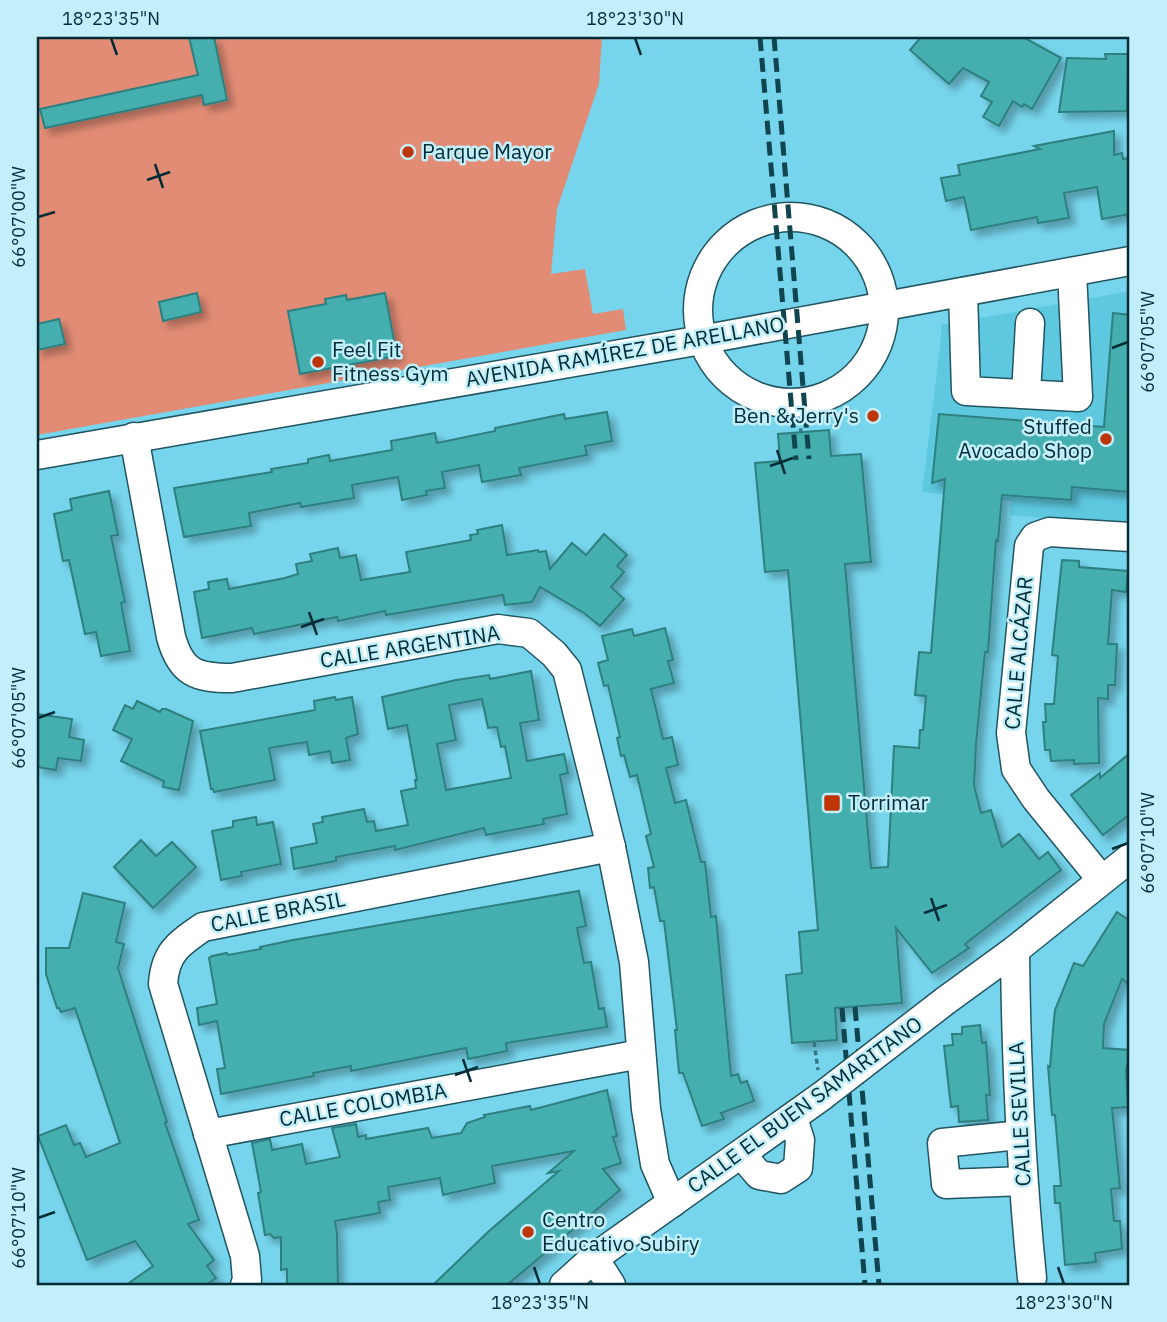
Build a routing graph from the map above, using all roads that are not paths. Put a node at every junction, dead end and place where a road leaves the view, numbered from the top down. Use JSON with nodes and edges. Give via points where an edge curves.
{"nodes":[{"id":1,"x":1130,"y":261,"type":"edge"},
{"id":2,"x":1072,"y":272,"type":"junction"},
{"id":3,"x":963,"y":292,"type":"junction"},
{"id":4,"x":884,"y":307,"type":"junction"},
{"id":5,"x":1030,"y":323,"type":"dead end"},
{"id":6,"x":703,"y":339,"type":"junction"},
{"id":7,"x":1026,"y":394,"type":"junction"},
{"id":8,"x":134,"y":438,"type":"junction"},
{"id":9,"x":37,"y":455,"type":"edge"},
{"id":10,"x":1130,"y":537,"type":"edge"},
{"id":11,"x":611,"y":846,"type":"junction"},
{"id":12,"x":1130,"y":858,"type":"edge"},
{"id":13,"x":1102,"y":880,"type":"junction"},
{"id":14,"x":1015,"y":950,"type":"junction"},
{"id":15,"x":641,"y":1054,"type":"junction"},
{"id":16,"x":793,"y":1118,"type":"junction"},
{"id":17,"x":208,"y":1134,"type":"junction"},
{"id":18,"x":1020,"y":1135,"type":"junction"},
{"id":19,"x":741,"y":1154,"type":"junction"},
{"id":20,"x":1022,"y":1181,"type":"junction"},
{"id":21,"x":672,"y":1203,"type":"junction"},
{"id":22,"x":594,"y":1258,"type":"junction"},
{"id":23,"x":1032,"y":1278,"type":"dead end"},
{"id":24,"x":245,"y":1285,"type":"edge"},
{"id":25,"x":564,"y":1285,"type":"edge"},
{"id":26,"x":611,"y":1285,"type":"edge"}],
"edges":[{"from":1,"to":2,"type":"street","name":"AVENIDA RAMÍREZ DE ARELLANO"},
{"from":2,"to":3,"type":"street","name":"AVENIDA RAMÍREZ DE ARELLANO"},
{"from":2,"to":7,"type":"street","via":[[1078,397]]},
{"from":3,"to":4,"type":"street","name":"AVENIDA RAMÍREZ DE ARELLANO"},
{"from":3,"to":7,"type":"street","via":[[966,391]]},
{"from":4,"to":6,"type":"street","name":"AVENIDA RAMÍREZ DE ARELLANO"},
{"from":4,"to":6,"type":"street","via":[[880,338],[860,373],[832,394],[798,403],[759,398],[741,388],[715,364]]},
{"from":4,"to":6,"type":"street","via":[[874,266],[844,233],[828,223],[782,216],[761,220],[732,237],[714,256],[703,278],[698,309]]},
{"from":5,"to":7,"type":"street"},
{"from":6,"to":8,"type":"street","name":"AVENIDA RAMÍREZ DE ARELLANO"},
{"from":8,"to":9,"type":"street","name":"AVENIDA RAMÍREZ DE ARELLANO"},
{"from":8,"to":11,"type":"street","name":"CALLE ARGENTINA","via":[[171,637],[188,670],[208,678],[232,678],[498,629],[529,633],[567,670]]},
{"from":10,"to":13,"type":"street","name":"CALLE ALCÁZAR","via":[[1049,533],[1035,537],[1027,561],[1011,733],[1016,769]]},
{"from":11,"to":15,"type":"street","name":"CALLE ARGENTINA","via":[[634,962]]},
{"from":11,"to":17,"type":"street","name":"CALLE BRASIL","via":[[203,927],[183,940],[164,964],[163,984]]},
{"from":12,"to":13,"type":"street"},
{"from":13,"to":14,"type":"street"},
{"from":14,"to":16,"type":"street","name":"CALLE EL BUEN SAMARITANO","bridge":true},
{"from":14,"to":18,"type":"street","name":"CALLE SEVILLA"},
{"from":15,"to":17,"type":"street","name":"CALLE COLOMBIA"},
{"from":15,"to":21,"type":"street","name":"CALLE ARGENTINA","via":[[655,1164]]},
{"from":16,"to":19,"type":"street","name":"CALLE EL BUEN SAMARITANO"},
{"from":16,"to":19,"type":"street","via":[[800,1140],[798,1168],[780,1179],[759,1175]]},
{"from":17,"to":24,"type":"street","name":"CALLE BRASIL","via":[[245,1256]]},
{"from":18,"to":20,"type":"street","name":"CALLE SEVILLA"},
{"from":18,"to":20,"type":"street","via":[[942,1143],[946,1184]]},
{"from":19,"to":21,"type":"street","name":"CALLE EL BUEN SAMARITANO"},
{"from":20,"to":23,"type":"street","name":"CALLE SEVILLA"},
{"from":21,"to":22,"type":"street","name":"CALLE EL BUEN SAMARITANO"},
{"from":22,"to":25,"type":"street","name":"CALLE EL BUEN SAMARITANO"},
{"from":22,"to":26,"type":"street"}]}
